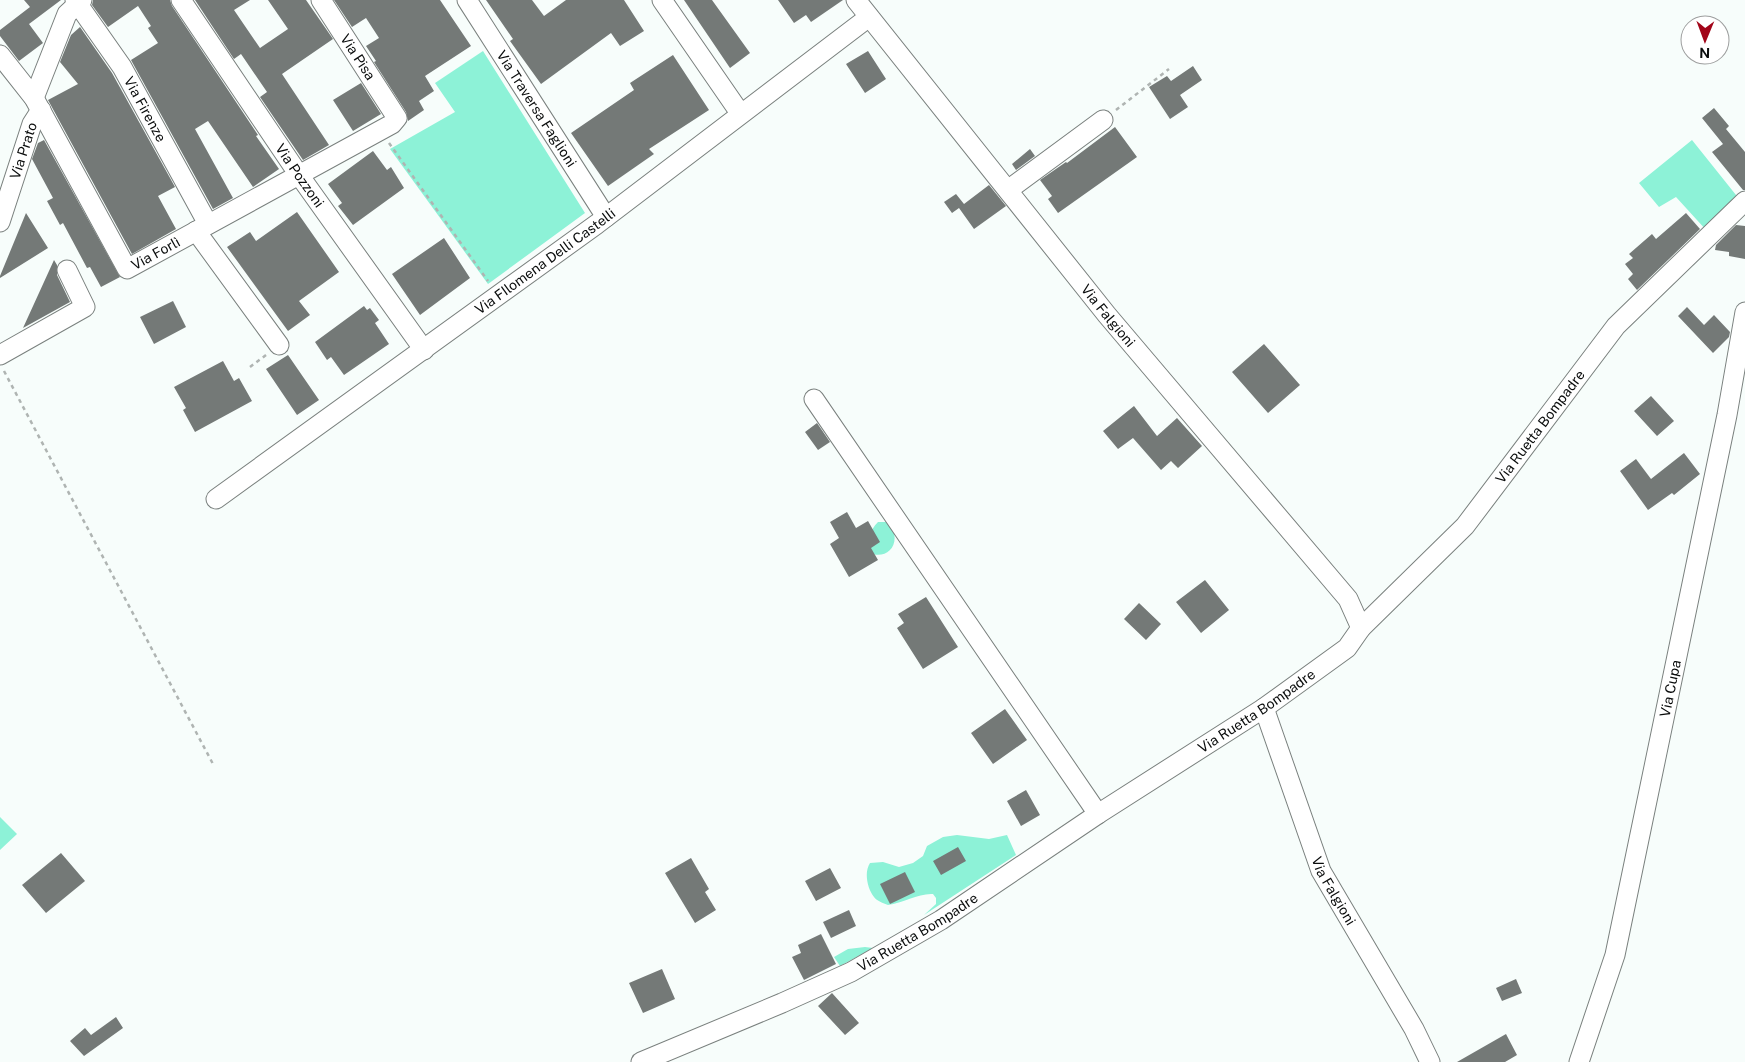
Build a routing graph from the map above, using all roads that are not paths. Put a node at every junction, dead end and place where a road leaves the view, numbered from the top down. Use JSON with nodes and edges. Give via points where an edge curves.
{"nodes":[{"id":1,"x":181,"y":0,"type":"edge"},
{"id":2,"x":321,"y":0,"type":"edge"},
{"id":3,"x":467,"y":0,"type":"edge"},
{"id":4,"x":662,"y":0,"type":"edge"},
{"id":5,"x":856,"y":0,"type":"edge"},
{"id":6,"x":78,"y":1,"type":"edge"},
{"id":7,"x":869,"y":16,"type":"junction"},
{"id":8,"x":0,"y":55,"type":"edge"},
{"id":9,"x":37,"y":104,"type":"junction"},
{"id":10,"x":740,"y":113,"type":"junction"},
{"id":11,"x":395,"y":114,"type":"joint"},
{"id":12,"x":1103,"y":120,"type":"road end"},
{"id":13,"x":300,"y":175,"type":"junction"},
{"id":14,"x":1008,"y":190,"type":"junction"},
{"id":15,"x":1745,"y":201,"type":"edge"},
{"id":16,"x":606,"y":217,"type":"junction"},
{"id":17,"x":0,"y":222,"type":"edge"},
{"id":18,"x":202,"y":228,"type":"junction"},
{"id":19,"x":66,"y":270,"type":"dead end"},
{"id":20,"x":1745,"y":312,"type":"edge"},
{"id":21,"x":279,"y":346,"type":"dead end"},
{"id":22,"x":424,"y":350,"type":"junction"},
{"id":23,"x":0,"y":355,"type":"edge"},
{"id":24,"x":814,"y":400,"type":"dead end"},
{"id":25,"x":216,"y":499,"type":"dead end"},
{"id":26,"x":1361,"y":628,"type":"junction"},
{"id":27,"x":1264,"y":708,"type":"junction"},
{"id":28,"x":1098,"y":814,"type":"junction"},
{"id":29,"x":641,"y":1062,"type":"edge"},
{"id":30,"x":1430,"y":1062,"type":"edge"},
{"id":31,"x":1579,"y":1062,"type":"edge"}],
"edges":[{"from":1,"to":13,"type":"street","name":"Via Pozzoni"},
{"from":2,"to":11,"type":"street","name":"Via Pisa"},
{"from":3,"to":16,"type":"street","name":"Via Traversa Faglioni"},
{"from":4,"to":10,"type":"street"},
{"from":5,"to":7,"type":"street","name":"Via Falgioni"},
{"from":6,"to":9,"type":"street","name":"Via Prato","via":[[67,14]]},
{"from":6,"to":18,"type":"street","name":"Via Firenze","via":[[122,67]]},
{"from":7,"to":10,"type":"street","name":"Via FIlomena Delli Castelli"},
{"from":7,"to":14,"type":"street","name":"Via Falgioni"},
{"from":8,"to":9,"type":"street","name":"Via Forlì"},
{"from":9,"to":17,"type":"street","name":"Via Prato"},
{"from":9,"to":18,"type":"street","name":"Via Forlì","via":[[127,269]]},
{"from":10,"to":16,"type":"street","name":"Via FIlomena Delli Castelli"},
{"from":11,"to":13,"type":"street","name":"Via Forlì","via":[[397,118],[392,124]]},
{"from":12,"to":14,"type":"street"},
{"from":13,"to":18,"type":"street","name":"Via Forlì"},
{"from":13,"to":22,"type":"street","name":"Via Pozzoni"},
{"from":14,"to":26,"type":"street","name":"Via Falgioni","via":[[1107,315],[1348,599]]},
{"from":15,"to":26,"type":"street","name":"Via Ruetta Bompadre","via":[[1616,326],[1465,526]]},
{"from":16,"to":22,"type":"street","name":"Via FIlomena Delli Castelli"},
{"from":18,"to":21,"type":"street","name":"Via Firenze"},
{"from":19,"to":23,"type":"street","via":[[85,307]]},
{"from":20,"to":31,"type":"street","name":"Via Cupa","via":[[1727,415],[1615,955]]},
{"from":22,"to":25,"type":"street","name":"Via FIlomena Delli Castelli"},
{"from":24,"to":28,"type":"street"},
{"from":26,"to":27,"type":"street","name":"Via Ruetta Bompadre","via":[[1347,648]]},
{"from":27,"to":28,"type":"street","name":"Via Ruetta Bompadre"},
{"from":27,"to":30,"type":"street","name":"Via Falgioni","via":[[1320,871],[1414,1029]]},
{"from":28,"to":29,"type":"street","name":"Via Ruetta Bompadre","via":[[941,920],[851,972]]}]}
